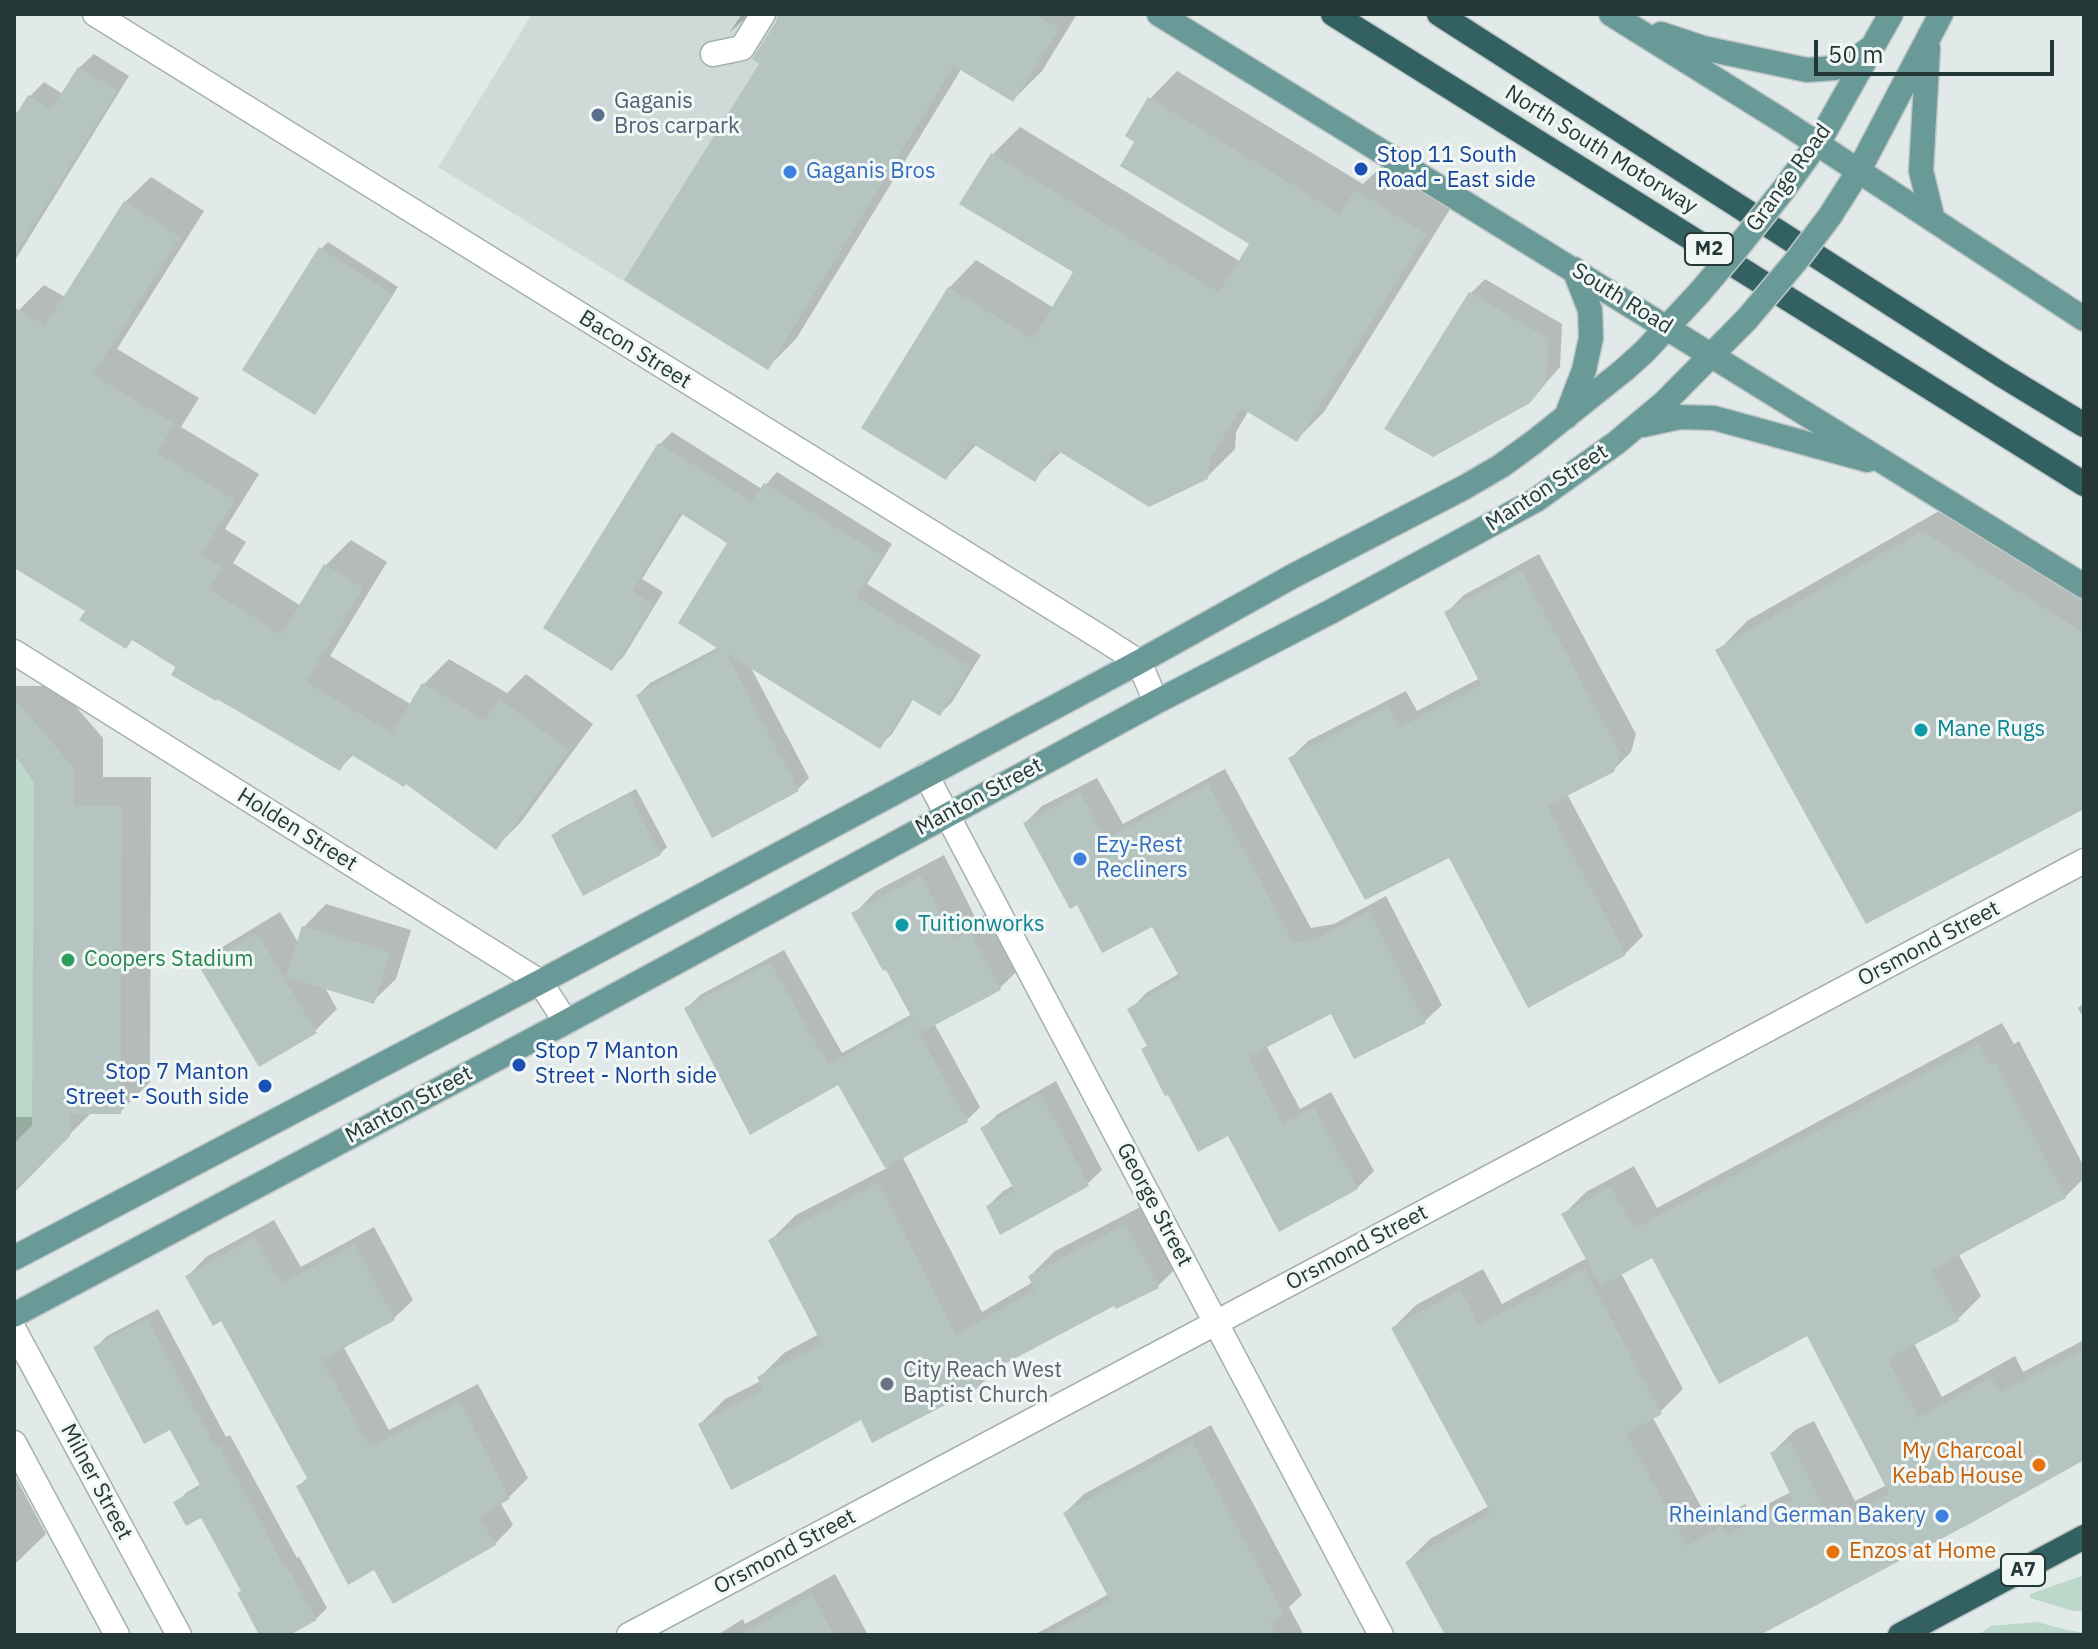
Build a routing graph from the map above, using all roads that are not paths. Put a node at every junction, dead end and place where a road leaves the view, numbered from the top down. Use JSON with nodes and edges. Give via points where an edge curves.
{"nodes":[{"id":1,"x":95,"y":14,"type":"edge"},
{"id":2,"x":763,"y":14,"type":"edge"},
{"id":3,"x":1159,"y":14,"type":"edge"},
{"id":4,"x":1333,"y":14,"type":"edge"},
{"id":5,"x":1439,"y":14,"type":"edge"},
{"id":6,"x":1891,"y":14,"type":"edge"},
{"id":7,"x":1941,"y":14,"type":"edge"},
{"id":8,"x":1617,"y":18,"type":"edge"},
{"id":9,"x":1929,"y":39,"type":"junction"},
{"id":10,"x":1872,"y":47,"type":"junction"},
{"id":11,"x":713,"y":54,"type":"dead end"},
{"id":12,"x":1816,"y":144,"type":"junction"},
{"id":13,"x":1858,"y":172,"type":"junction"},
{"id":14,"x":1933,"y":220,"type":"junction"},
{"id":15,"x":1574,"y":269,"type":"junction"},
{"id":16,"x":2084,"y":319,"type":"edge"},
{"id":17,"x":1668,"y":327,"type":"junction"},
{"id":18,"x":1712,"y":355,"type":"junction"},
{"id":19,"x":1565,"y":419,"type":"junction"},
{"id":20,"x":2084,"y":425,"type":"edge"},
{"id":21,"x":1636,"y":426,"type":"junction"},
{"id":22,"x":1893,"y":467,"type":"junction"},
{"id":23,"x":2084,"y":484,"type":"edge"},
{"id":24,"x":2084,"y":586,"type":"edge"},
{"id":25,"x":14,"y":652,"type":"edge"},
{"id":26,"x":1139,"y":662,"type":"junction"},
{"id":27,"x":1156,"y":702,"type":"junction"},
{"id":28,"x":926,"y":775,"type":"junction"},
{"id":29,"x":946,"y":815,"type":"junction"},
{"id":30,"x":2084,"y":861,"type":"edge"},
{"id":31,"x":540,"y":982,"type":"junction"},
{"id":32,"x":566,"y":1022,"type":"junction"},
{"id":33,"x":14,"y":1258,"type":"edge"},
{"id":34,"x":14,"y":1315,"type":"edge"},
{"id":35,"x":1216,"y":1323,"type":"junction"},
{"id":36,"x":14,"y":1330,"type":"edge"},
{"id":37,"x":14,"y":1443,"type":"edge"},
{"id":38,"x":2084,"y":1537,"type":"edge"},
{"id":39,"x":1931,"y":1625,"type":"edge"},
{"id":40,"x":117,"y":1635,"type":"edge"},
{"id":41,"x":179,"y":1635,"type":"edge"},
{"id":42,"x":629,"y":1635,"type":"edge"},
{"id":43,"x":1381,"y":1635,"type":"edge"},
{"id":44,"x":1900,"y":1635,"type":"edge"}],
"edges":[{"from":1,"to":26,"type":"street","name":"Bacon Street"},
{"from":2,"to":11,"type":"street","via":[[742,48]]},
{"from":3,"to":15,"type":"main road","name":"South Road"},
{"from":4,"to":23,"type":"highway","name":"North South Motorway","number":"M2"},
{"from":5,"to":20,"type":"highway","name":"North South Motorway","number":"M2"},
{"from":6,"to":10,"type":"main road","name":"Grange Road"},
{"from":7,"to":9,"type":"main road"},
{"from":8,"to":10,"type":"main road","via":[[1703,48],[1807,70],[1835,68]]},
{"from":8,"to":12,"type":"main road"},
{"from":9,"to":13,"type":"main road"},
{"from":9,"to":14,"type":"main road","via":[[1921,171]]},
{"from":10,"to":12,"type":"main road","name":"Grange Road"},
{"from":12,"to":13,"type":"main road"},
{"from":12,"to":17,"type":"main road","name":"Grange Road","bridge":true,"via":[[1738,247]]},
{"from":13,"to":14,"type":"main road"},
{"from":13,"to":18,"type":"main road","name":"Manton Street","bridge":true,"via":[[1796,261]]},
{"from":14,"to":16,"type":"main road"},
{"from":15,"to":17,"type":"main road","name":"South Road"},
{"from":15,"to":19,"type":"main road","via":[[1590,310],[1591,338]]},
{"from":17,"to":18,"type":"main road","name":"South Road"},
{"from":17,"to":19,"type":"main road","name":"Manton Street"},
{"from":18,"to":21,"type":"main road","name":"Manton Street"},
{"from":18,"to":22,"type":"main road","name":"South Road"},
{"from":19,"to":26,"type":"main road","name":"Manton Street","via":[[1465,487]]},
{"from":21,"to":22,"type":"main road","via":[[1680,417],[1714,418]]},
{"from":21,"to":27,"type":"main road","name":"Manton Street","via":[[1503,519]]},
{"from":22,"to":24,"type":"main road","name":"South Road"},
{"from":25,"to":31,"type":"street","name":"Holden Street"},
{"from":26,"to":27,"type":"street"},
{"from":26,"to":28,"type":"main road","name":"Manton Street"},
{"from":27,"to":29,"type":"main road","name":"Manton Street"},
{"from":28,"to":29,"type":"street","name":"George Street"},
{"from":28,"to":31,"type":"main road","name":"Manton Street"},
{"from":29,"to":32,"type":"main road","name":"Manton Street"},
{"from":29,"to":35,"type":"street","name":"George Street"},
{"from":30,"to":35,"type":"street","name":"Orsmond Street"},
{"from":31,"to":32,"type":"street","name":"Holden Street"},
{"from":31,"to":33,"type":"main road","name":"Manton Street"},
{"from":32,"to":34,"type":"main road","name":"Manton Street"},
{"from":35,"to":42,"type":"street","name":"Orsmond Street"},
{"from":35,"to":43,"type":"street","name":"George Street"},
{"from":36,"to":41,"type":"street","name":"Milner Street"},
{"from":37,"to":40,"type":"street"},
{"from":38,"to":39,"type":"highway","number":"A7"},
{"from":39,"to":44,"type":"highway","number":"A7"}]}
